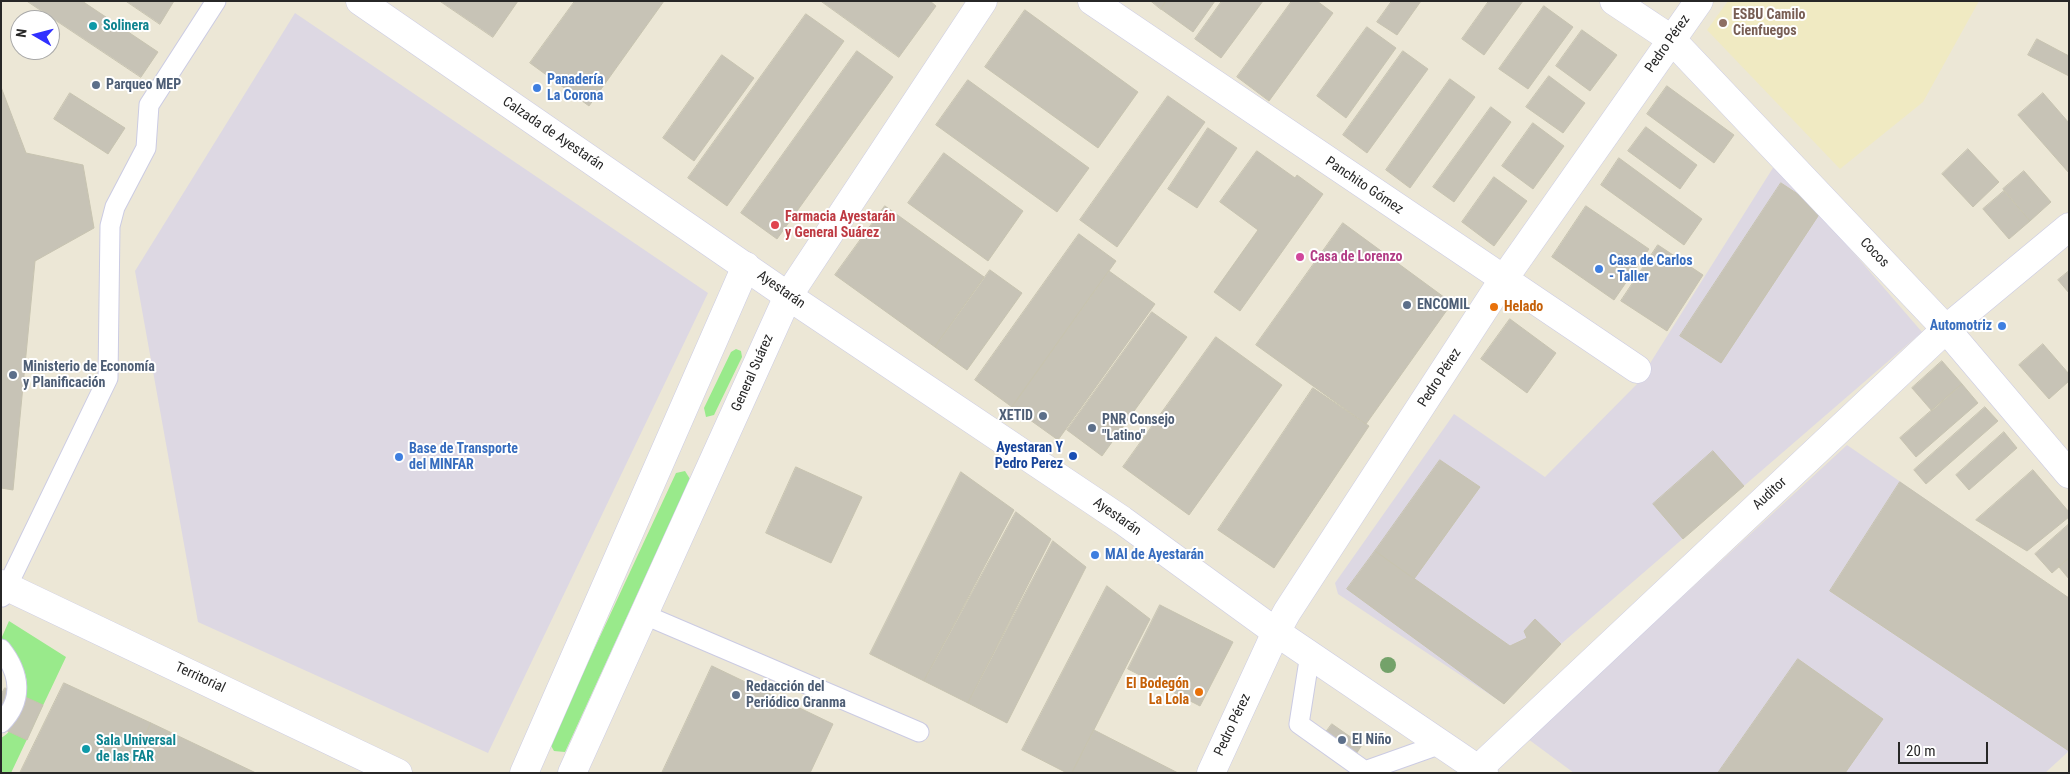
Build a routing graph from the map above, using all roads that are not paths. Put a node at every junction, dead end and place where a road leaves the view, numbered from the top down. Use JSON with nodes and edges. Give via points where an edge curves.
{"nodes":[{"id":1,"x":216,"y":1,"type":"edge"},
{"id":2,"x":360,"y":1,"type":"edge"},
{"id":3,"x":983,"y":1,"type":"edge"},
{"id":4,"x":1092,"y":1,"type":"edge"},
{"id":5,"x":1614,"y":1,"type":"edge"},
{"id":6,"x":1699,"y":1,"type":"edge"},
{"id":7,"x":1671,"y":40,"type":"junction"},
{"id":8,"x":2069,"y":227,"type":"edge"},
{"id":9,"x":746,"y":266,"type":"junction"},
{"id":10,"x":1503,"y":280,"type":"junction"},
{"id":11,"x":788,"y":296,"type":"junction"},
{"id":12,"x":1946,"y":329,"type":"junction"},
{"id":13,"x":1637,"y":369,"type":"dead end"},
{"id":14,"x":2069,"y":474,"type":"edge"},
{"id":15,"x":3,"y":590,"type":"edge"},
{"id":16,"x":645,"y":615,"type":"junction"},
{"id":17,"x":1276,"y":632,"type":"junction"},
{"id":18,"x":1,"y":649,"type":"edge"},
{"id":19,"x":1310,"y":654,"type":"junction"},
{"id":20,"x":1,"y":724,"type":"edge"},
{"id":21,"x":919,"y":732,"type":"dead end"},
{"id":22,"x":1441,"y":744,"type":"junction"},
{"id":23,"x":1481,"y":771,"type":"edge"},
{"id":24,"x":398,"y":773,"type":"edge"},
{"id":25,"x":524,"y":773,"type":"edge"},
{"id":26,"x":572,"y":773,"type":"edge"},
{"id":27,"x":1211,"y":773,"type":"edge"}],
"edges":[{"from":1,"to":15,"type":"lane","via":[[148,105],[146,148],[116,207],[110,226],[108,378]]},
{"from":2,"to":9,"type":"street","name":"Calzada de Ayestarán"},
{"from":3,"to":11,"type":"street","name":"General Suárez"},
{"from":4,"to":10,"type":"street","name":"Panchito Gómez"},
{"from":5,"to":7,"type":"street","name":"Cocos"},
{"from":6,"to":7,"type":"street","name":"Pedro Pérez"},
{"from":7,"to":10,"type":"street","name":"Pedro Pérez"},
{"from":7,"to":12,"type":"street","name":"Cocos"},
{"from":8,"to":12,"type":"street","name":"Auditor"},
{"from":9,"to":11,"type":"street","name":"Ayestarán"},
{"from":9,"to":25,"type":"street"},
{"from":10,"to":13,"type":"street","name":"Panchito Gómez"},
{"from":10,"to":17,"type":"street","name":"Pedro Pérez"},
{"from":11,"to":16,"type":"street","name":"General Suárez"},
{"from":11,"to":17,"type":"street","name":"Ayestarán","via":[[1122,520]]},
{"from":12,"to":14,"type":"street","name":"Cocos"},
{"from":12,"to":23,"type":"street","name":"Auditor"},
{"from":15,"to":24,"type":"street","name":"Territorial"},
{"from":16,"to":21,"type":"lane"},
{"from":16,"to":26,"type":"street","name":"General Suárez"},
{"from":17,"to":19,"type":"street","name":"Ayestarán"},
{"from":17,"to":27,"type":"street","name":"Pedro Pérez"},
{"from":18,"to":20,"type":"lane","via":[[11,662],[17,680],[16,698],[9,716]]},
{"from":19,"to":22,"type":"street","name":"Ayestarán"},
{"from":19,"to":22,"type":"lane","via":[[1299,724],[1365,771]]},
{"from":22,"to":23,"type":"street","name":"Ayestarán"}]}
